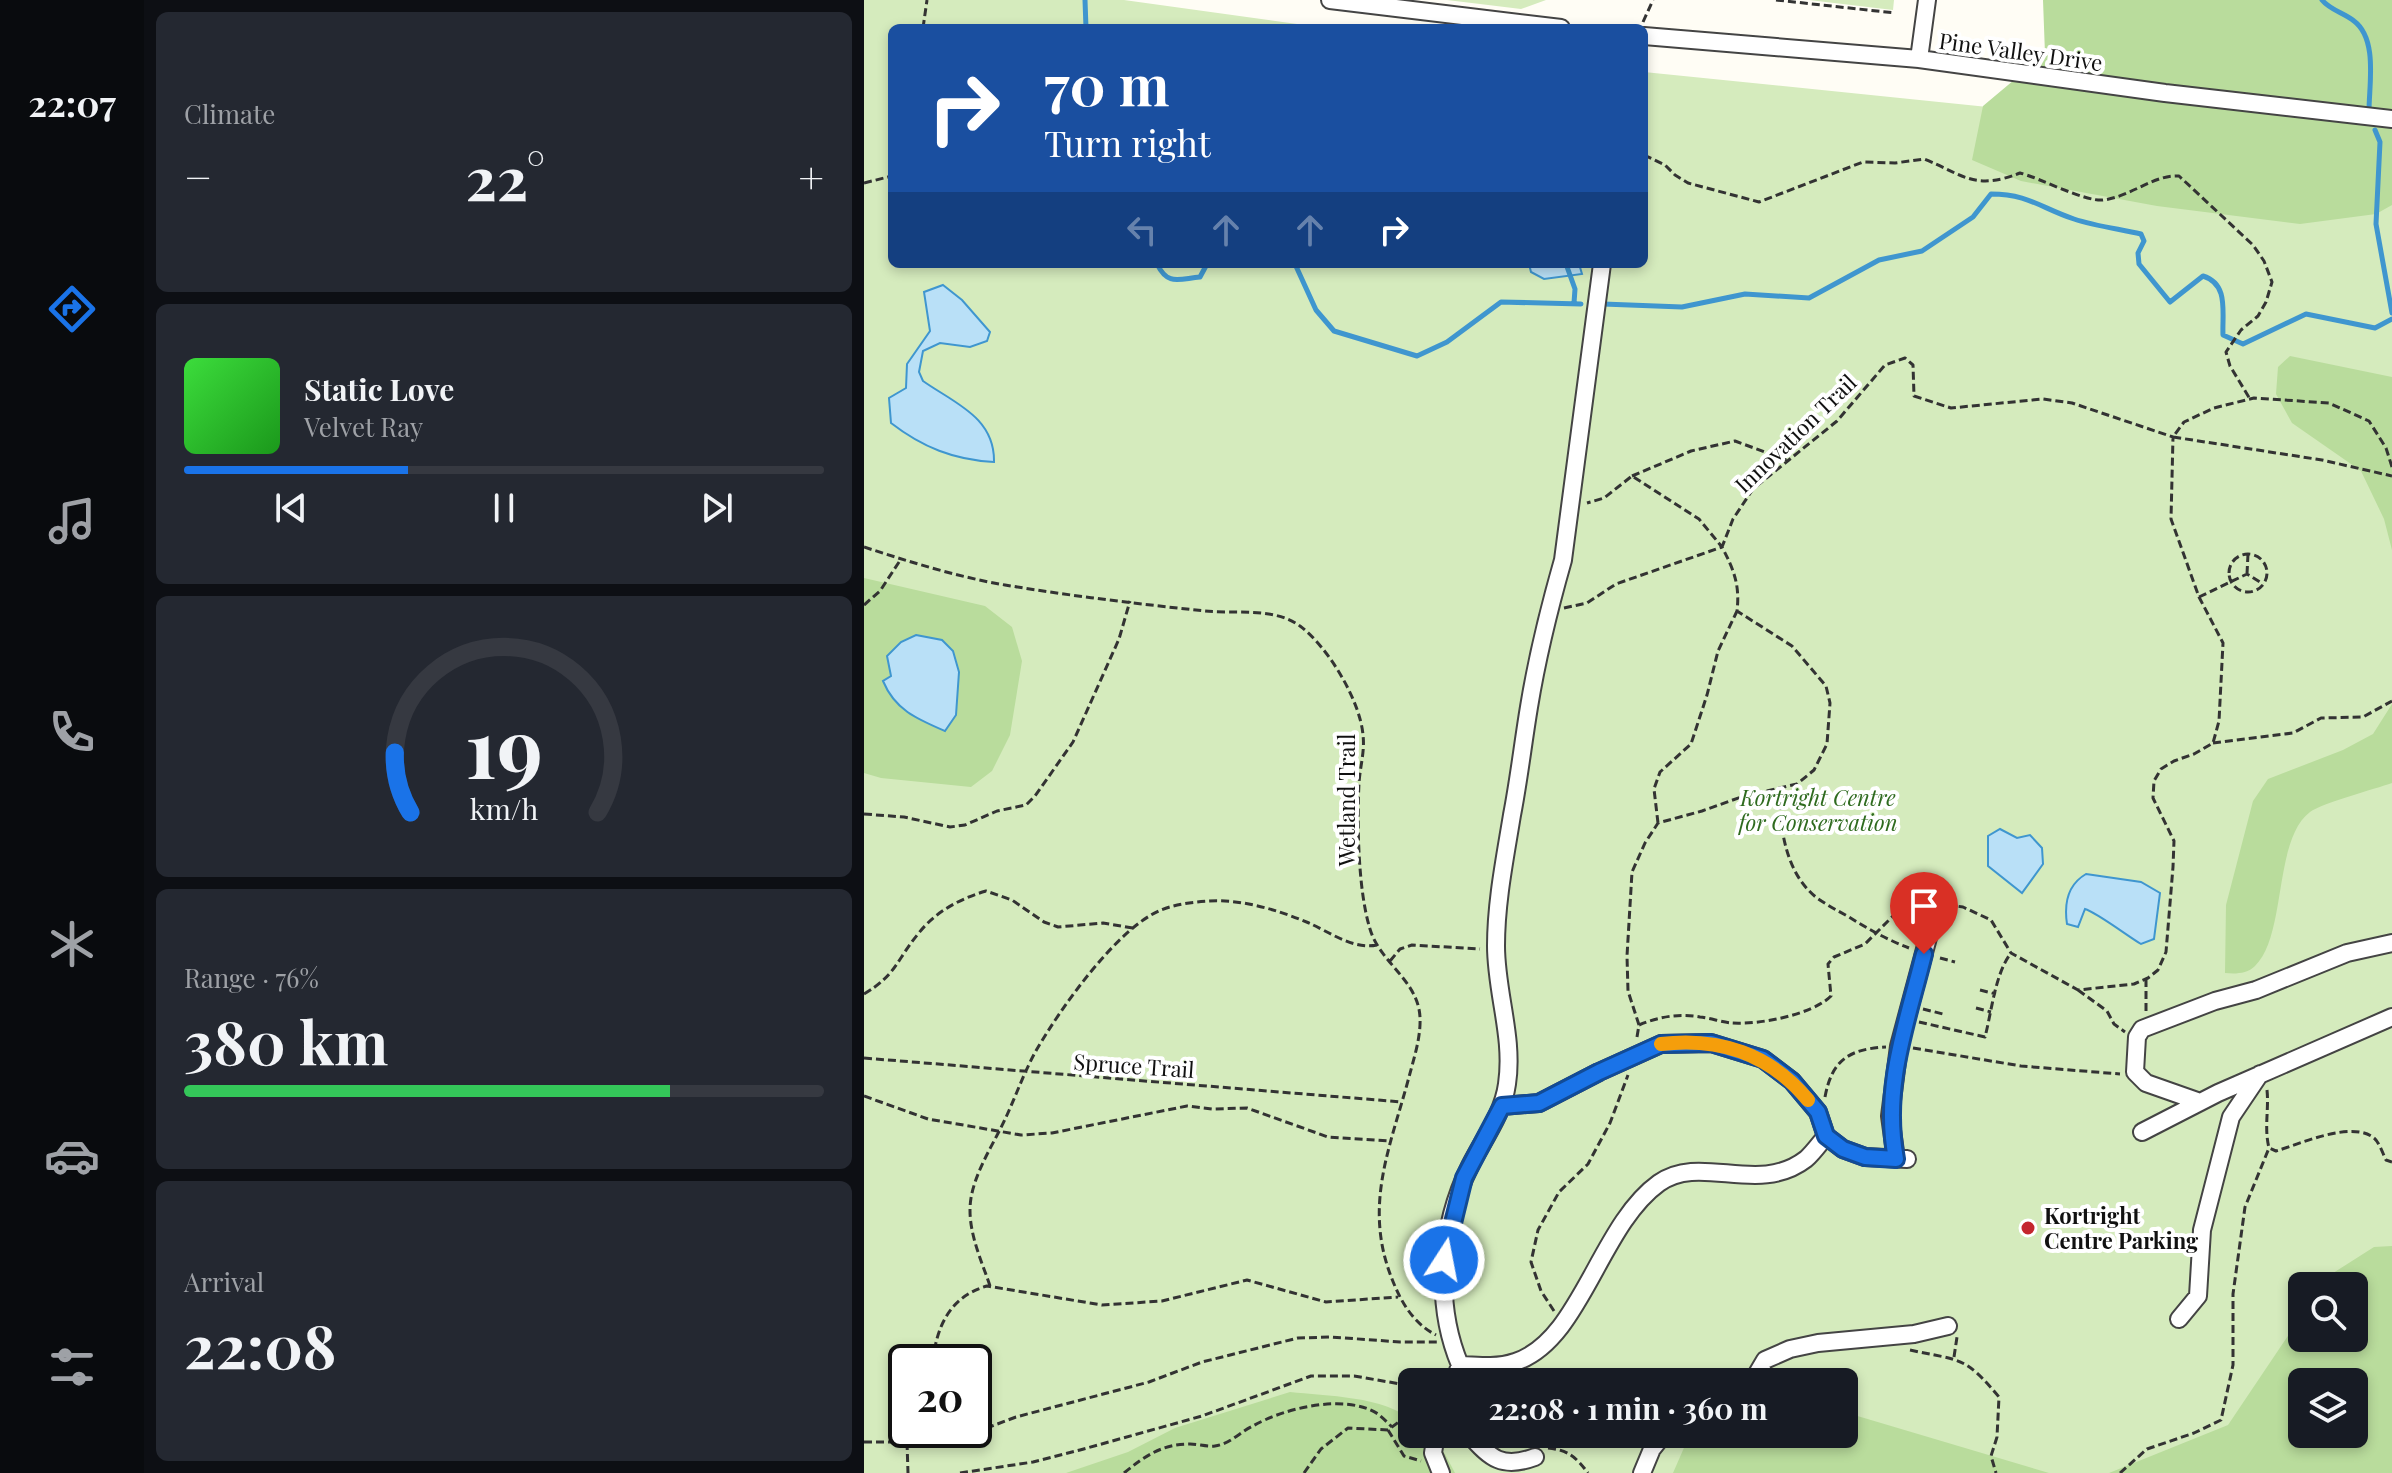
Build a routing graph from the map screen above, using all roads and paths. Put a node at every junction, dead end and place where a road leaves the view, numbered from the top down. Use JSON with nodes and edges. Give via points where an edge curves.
{"nodes":[{"id":1,"x":927,"y":0,"type":"edge"},
{"id":2,"x":1330,"y":0,"type":"edge"},
{"id":3,"x":1653,"y":0,"type":"edge"},
{"id":4,"x":1776,"y":0,"type":"edge"},
{"id":5,"x":1927,"y":0,"type":"edge"},
{"id":6,"x":1895,"y":13,"type":"dead end"},
{"id":7,"x":924,"y":24,"type":"edge"},
{"id":8,"x":1528,"y":24,"type":"edge"},
{"id":9,"x":1643,"y":24,"type":"edge"},
{"id":10,"x":1648,"y":36,"type":"edge"},
{"id":11,"x":1919,"y":59,"type":"junction"},
{"id":12,"x":2392,"y":119,"type":"edge"},
{"id":13,"x":1648,"y":157,"type":"edge"},
{"id":14,"x":888,"y":177,"type":"edge"},
{"id":15,"x":864,"y":183,"type":"edge"},
{"id":16,"x":1601,"y":268,"type":"edge"},
{"id":17,"x":2250,"y":399,"type":"junction"},
{"id":18,"x":2173,"y":437,"type":"junction"},
{"id":19,"x":1789,"y":461,"type":"junction"},
{"id":20,"x":2392,"y":467,"type":"edge"},
{"id":21,"x":1632,"y":476,"type":"junction"},
{"id":22,"x":2392,"y":476,"type":"edge"},
{"id":23,"x":1570,"y":507,"type":"junction"},
{"id":24,"x":864,"y":547,"type":"edge"},
{"id":25,"x":1722,"y":547,"type":"junction"},
{"id":26,"x":2248,"y":554,"type":"junction"},
{"id":27,"x":901,"y":559,"type":"junction"},
{"id":28,"x":2247,"y":574,"type":"junction"},
{"id":29,"x":2231,"y":582,"type":"junction"},
{"id":30,"x":2263,"y":584,"type":"junction"},
{"id":31,"x":2199,"y":597,"type":"junction"},
{"id":32,"x":1130,"y":601,"type":"junction"},
{"id":33,"x":1550,"y":602,"type":"junction"},
{"id":34,"x":864,"y":605,"type":"edge"},
{"id":35,"x":1737,"y":611,"type":"junction"},
{"id":36,"x":2392,"y":701,"type":"edge"},
{"id":37,"x":2213,"y":743,"type":"junction"},
{"id":38,"x":1779,"y":790,"type":"junction"},
{"id":39,"x":864,"y":814,"type":"edge"},
{"id":40,"x":1658,"y":823,"type":"junction"},
{"id":41,"x":1936,"y":908,"type":"junction"},
{"id":42,"x":1133,"y":928,"type":"junction"},
{"id":43,"x":1874,"y":932,"type":"junction"},
{"id":44,"x":2392,"y":943,"type":"edge"},
{"id":45,"x":1377,"y":945,"type":"junction"},
{"id":46,"x":1496,"y":949,"type":"junction"},
{"id":47,"x":2011,"y":953,"type":"junction"},
{"id":48,"x":1924,"y":954,"type":"junction"},
{"id":49,"x":1390,"y":962,"type":"junction"},
{"id":50,"x":2146,"y":979,"type":"junction"},
{"id":51,"x":1980,"y":990,"type":"dead end"},
{"id":52,"x":2078,"y":990,"type":"junction"},
{"id":53,"x":864,"y":994,"type":"edge"},
{"id":54,"x":1996,"y":994,"type":"junction"},
{"id":55,"x":1976,"y":1008,"type":"dead end"},
{"id":56,"x":1991,"y":1012,"type":"junction"},
{"id":57,"x":1910,"y":1013,"type":"junction"},
{"id":58,"x":1943,"y":1014,"type":"dead end"},
{"id":59,"x":2392,"y":1017,"type":"edge"},
{"id":60,"x":1639,"y":1025,"type":"junction"},
{"id":61,"x":2149,"y":1025,"type":"junction"},
{"id":62,"x":2137,"y":1042,"type":"junction"},
{"id":63,"x":1899,"y":1046,"type":"junction"},
{"id":64,"x":1635,"y":1055,"type":"junction"},
{"id":65,"x":864,"y":1058,"type":"edge"},
{"id":66,"x":2266,"y":1071,"type":"junction"},
{"id":67,"x":1026,"y":1072,"type":"junction"},
{"id":68,"x":2135,"y":1072,"type":"junction"},
{"id":69,"x":864,"y":1096,"type":"edge"},
{"id":70,"x":1825,"y":1099,"type":"dead end"},
{"id":71,"x":1402,"y":1102,"type":"junction"},
{"id":72,"x":2200,"y":1102,"type":"junction"},
{"id":73,"x":1502,"y":1106,"type":"junction"},
{"id":74,"x":999,"y":1132,"type":"junction"},
{"id":75,"x":2142,"y":1132,"type":"dead end"},
{"id":76,"x":1826,"y":1136,"type":"junction"},
{"id":77,"x":1389,"y":1141,"type":"junction"},
{"id":78,"x":2269,"y":1148,"type":"junction"},
{"id":79,"x":2392,"y":1162,"type":"edge"},
{"id":80,"x":990,"y":1286,"type":"junction"},
{"id":81,"x":1400,"y":1297,"type":"junction"},
{"id":82,"x":2179,"y":1319,"type":"dead end"},
{"id":83,"x":1563,"y":1324,"type":"junction"},
{"id":84,"x":1953,"y":1330,"type":"joint"},
{"id":85,"x":1450,"y":1342,"type":"junction"},
{"id":86,"x":936,"y":1344,"type":"edge"},
{"id":87,"x":1898,"y":1347,"type":"dead end"},
{"id":88,"x":1954,"y":1359,"type":"junction"},
{"id":89,"x":1460,"y":1365,"type":"junction"},
{"id":90,"x":1459,"y":1368,"type":"edge"},
{"id":91,"x":1760,"y":1368,"type":"edge"},
{"id":92,"x":1398,"y":1384,"type":"edge"},
{"id":93,"x":1398,"y":1423,"type":"edge"},
{"id":94,"x":992,"y":1426,"type":"edge"},
{"id":95,"x":1390,"y":1429,"type":"junction"},
{"id":96,"x":864,"y":1442,"type":"edge"},
{"id":97,"x":888,"y":1442,"type":"edge"},
{"id":98,"x":907,"y":1448,"type":"edge"},
{"id":99,"x":1435,"y":1448,"type":"edge"},
{"id":100,"x":1481,"y":1448,"type":"edge"},
{"id":101,"x":1653,"y":1448,"type":"edge"},
{"id":102,"x":1434,"y":1457,"type":"junction"},
{"id":103,"x":1535,"y":1457,"type":"joint"},
{"id":104,"x":908,"y":1473,"type":"edge"},
{"id":105,"x":960,"y":1473,"type":"edge"},
{"id":106,"x":1124,"y":1473,"type":"edge"},
{"id":107,"x":1304,"y":1473,"type":"edge"},
{"id":108,"x":1441,"y":1473,"type":"edge"},
{"id":109,"x":1588,"y":1473,"type":"edge"},
{"id":110,"x":1642,"y":1473,"type":"edge"},
{"id":111,"x":1996,"y":1473,"type":"edge"},
{"id":112,"x":2120,"y":1473,"type":"edge"}],
"edges":[{"from":1,"to":7,"type":"path"},
{"from":2,"to":8,"type":"street"},
{"from":3,"to":9,"type":"path"},
{"from":4,"to":6,"type":"path"},
{"from":5,"to":11,"type":"street"},
{"from":10,"to":11,"type":"street","name":"Pine Valley Drive"},
{"from":11,"to":12,"type":"street","name":"Pine Valley Drive"},
{"from":13,"to":17,"type":"path","via":[[1688,183],[1759,202],[1863,162],[1924,159],[1969,181],[2020,173],[2102,201],[2157,178],[2179,176],[2230,222],[2264,261],[2272,282],[2258,316],[2226,352]]},
{"from":14,"to":15,"type":"path"},
{"from":16,"to":23,"type":"street"},
{"from":17,"to":18,"type":"path","via":[[2184,422]]},
{"from":17,"to":20,"type":"path","via":[[2329,403],[2369,421]]},
{"from":18,"to":19,"type":"path","name":"Innovation Trail","via":[[2072,403],[2043,399],[1951,408],[1914,396],[1913,365],[1905,358],[1885,365],[1837,421]]},
{"from":18,"to":22,"type":"path"},
{"from":18,"to":31,"type":"path","via":[[2171,519]]},
{"from":19,"to":21,"type":"path","via":[[1735,441],[1691,451]]},
{"from":19,"to":25,"type":"path","name":"Innovation Trail","via":[[1753,489]]},
{"from":21,"to":23,"type":"path","via":[[1604,498]]},
{"from":21,"to":25,"type":"path","via":[[1699,519]]},
{"from":23,"to":33,"type":"street","via":[[1563,560]]},
{"from":24,"to":27,"type":"path","name":"Wetland Trail"},
{"from":25,"to":33,"type":"path","via":[[1616,584],[1571,609]]},
{"from":25,"to":35,"type":"path","via":[[1736,573]]},
{"from":26,"to":28,"type":"path"},
{"from":26,"to":29,"type":"path","via":[[2231,564]]},
{"from":26,"to":30,"type":"path","via":[[2265,566]]},
{"from":27,"to":32,"type":"path","name":"Wetland Trail","via":[[1003,585]]},
{"from":27,"to":34,"type":"path"},
{"from":28,"to":29,"type":"path"},
{"from":28,"to":30,"type":"path"},
{"from":29,"to":30,"type":"path","via":[[2246,592]]},
{"from":29,"to":31,"type":"path"},
{"from":31,"to":37,"type":"path","via":[[2223,643]]},
{"from":32,"to":39,"type":"path","via":[[1119,639],[1073,742],[1026,805],[950,827]]},
{"from":32,"to":45,"type":"path","name":"Wetland Trail","via":[[1286,617],[1317,640],[1331,659],[1363,734],[1361,866],[1365,908]]},
{"from":33,"to":46,"type":"street","via":[[1506,839]]},
{"from":35,"to":38,"type":"path","via":[[1792,646],[1826,686],[1830,703],[1827,744],[1814,770]]},
{"from":35,"to":40,"type":"path","via":[[1718,651],[1691,744],[1660,772],[1654,789]]},
{"from":36,"to":37,"type":"path","via":[[2363,717],[2321,718],[2293,733]]},
{"from":37,"to":50,"type":"path","via":[[2161,769],[2154,781],[2153,798],[2174,841],[2173,867],[2166,952],[2158,970]]},
{"from":38,"to":40,"type":"path"},
{"from":38,"to":43,"type":"path","via":[[1788,854],[1805,886]]},
{"from":40,"to":60,"type":"path","via":[[1632,872],[1628,991]]},
{"from":41,"to":43,"type":"path","via":[[1908,907]]},
{"from":41,"to":47,"type":"path","via":[[1950,905],[1979,912],[1991,920]]},
{"from":41,"to":48,"type":"street"},
{"from":42,"to":45,"type":"path","via":[[1180,904],[1221,901],[1283,914],[1352,943]]},
{"from":42,"to":53,"type":"path","via":[[1103,923],[1058,927],[986,891],[930,920],[890,975]]},
{"from":42,"to":67,"type":"path","via":[[1092,972]]},
{"from":43,"to":48,"type":"path"},
{"from":43,"to":60,"type":"path","via":[[1865,944],[1828,964],[1831,996],[1821,1007],[1732,1023],[1660,1016]]},
{"from":44,"to":61,"type":"street","via":[[2347,953]]},
{"from":45,"to":49,"type":"path","name":"Wetland Trail"},
{"from":46,"to":49,"type":"path","via":[[1412,945],[1400,949]]},
{"from":46,"to":73,"type":"street","via":[[1509,1040]]},
{"from":47,"to":52,"type":"path"},
{"from":47,"to":54,"type":"path"},
{"from":48,"to":57,"type":"street"},
{"from":49,"to":71,"type":"path","name":"Wetland Trail","via":[[1419,1005],[1413,1064]]},
{"from":50,"to":52,"type":"path"},
{"from":50,"to":61,"type":"path"},
{"from":51,"to":54,"type":"path"},
{"from":52,"to":62,"type":"path"},
{"from":54,"to":56,"type":"path"},
{"from":55,"to":56,"type":"path"},
{"from":56,"to":57,"type":"path","via":[[1985,1037]]},
{"from":57,"to":58,"type":"path"},
{"from":57,"to":63,"type":"street"},
{"from":59,"to":66,"type":"street"},
{"from":60,"to":64,"type":"path"},
{"from":61,"to":62,"type":"street"},
{"from":62,"to":68,"type":"street"},
{"from":63,"to":68,"type":"path","via":[[2021,1066]]},
{"from":63,"to":70,"type":"path","via":[[1851,1052],[1836,1066]]},
{"from":63,"to":76,"type":"street","via":[[1890,1116],[1902,1159],[1865,1157]]},
{"from":64,"to":73,"type":"street","via":[[1539,1103]]},
{"from":64,"to":76,"type":"street","via":[[1661,1044],[1690,1041],[1723,1045],[1763,1059],[1801,1091],[1818,1112]]},
{"from":64,"to":83,"type":"path","via":[[1588,1164],[1559,1192],[1538,1230],[1531,1262],[1541,1291]]},
{"from":65,"to":67,"type":"path","name":"Spruce Trail"},
{"from":66,"to":72,"type":"street"},
{"from":66,"to":78,"type":"path"},
{"from":66,"to":82,"type":"street","via":[[2231,1117],[2202,1230],[2198,1296]]},
{"from":67,"to":71,"type":"path","name":"Spruce Trail"},
{"from":67,"to":74,"type":"path"},
{"from":68,"to":72,"type":"street","via":[[2146,1083]]},
{"from":69,"to":74,"type":"path","via":[[928,1119]]},
{"from":71,"to":77,"type":"path","name":"Wetland Trail"},
{"from":72,"to":75,"type":"street"},
{"from":73,"to":85,"type":"street","via":[[1464,1178],[1451,1224],[1443,1284]]},
{"from":74,"to":77,"type":"path","via":[[1052,1133],[1176,1108],[1235,1107],[1328,1137]]},
{"from":74,"to":80,"type":"path","via":[[975,1181],[969,1213]]},
{"from":76,"to":83,"type":"street","via":[[1805,1160],[1774,1174],[1676,1173],[1657,1184],[1606,1246]]},
{"from":77,"to":81,"type":"path","name":"Wetland Trail","via":[[1378,1207],[1385,1262]]},
{"from":78,"to":79,"type":"path","via":[[2276,1151],[2358,1131],[2374,1138]]},
{"from":78,"to":112,"type":"path","via":[[2245,1207],[2233,1294],[2233,1365],[2221,1420],[2147,1449]]},
{"from":80,"to":81,"type":"path","via":[[1102,1305],[1162,1301],[1247,1280],[1326,1302]]},
{"from":80,"to":86,"type":"path","via":[[974,1290],[948,1311]]},
{"from":81,"to":85,"type":"path","name":"Wetland Trail","via":[[1424,1329]]},
{"from":83,"to":89,"type":"street","via":[[1542,1347],[1516,1362]]},
{"from":84,"to":88,"type":"path"},
{"from":84,"to":91,"type":"street","via":[[1818,1343],[1790,1349],[1765,1360]]},
{"from":85,"to":89,"type":"street"},
{"from":85,"to":94,"type":"path","via":[[1298,1338]]},
{"from":87,"to":88,"type":"path"},
{"from":88,"to":111,"type":"path","via":[[1976,1370],[1999,1397],[1991,1456]]},
{"from":89,"to":90,"type":"street"},
{"from":92,"to":105,"type":"path","via":[[1311,1376],[1202,1416],[1080,1450]]},
{"from":93,"to":95,"type":"path"},
{"from":95,"to":102,"type":"path","via":[[1404,1456],[1421,1461]]},
{"from":95,"to":106,"type":"path","via":[[1364,1409],[1315,1405],[1253,1425],[1214,1446],[1165,1446]]},
{"from":95,"to":107,"type":"path","via":[[1348,1428],[1321,1449]]},
{"from":96,"to":97,"type":"path"},
{"from":98,"to":104,"type":"path"},
{"from":99,"to":102,"type":"street"},
{"from":100,"to":103,"type":"street","via":[[1501,1462]]},
{"from":101,"to":110,"type":"street"},
{"from":102,"to":108,"type":"street"},
{"from":103,"to":109,"type":"path","via":[[1547,1448],[1564,1449]]}]}
